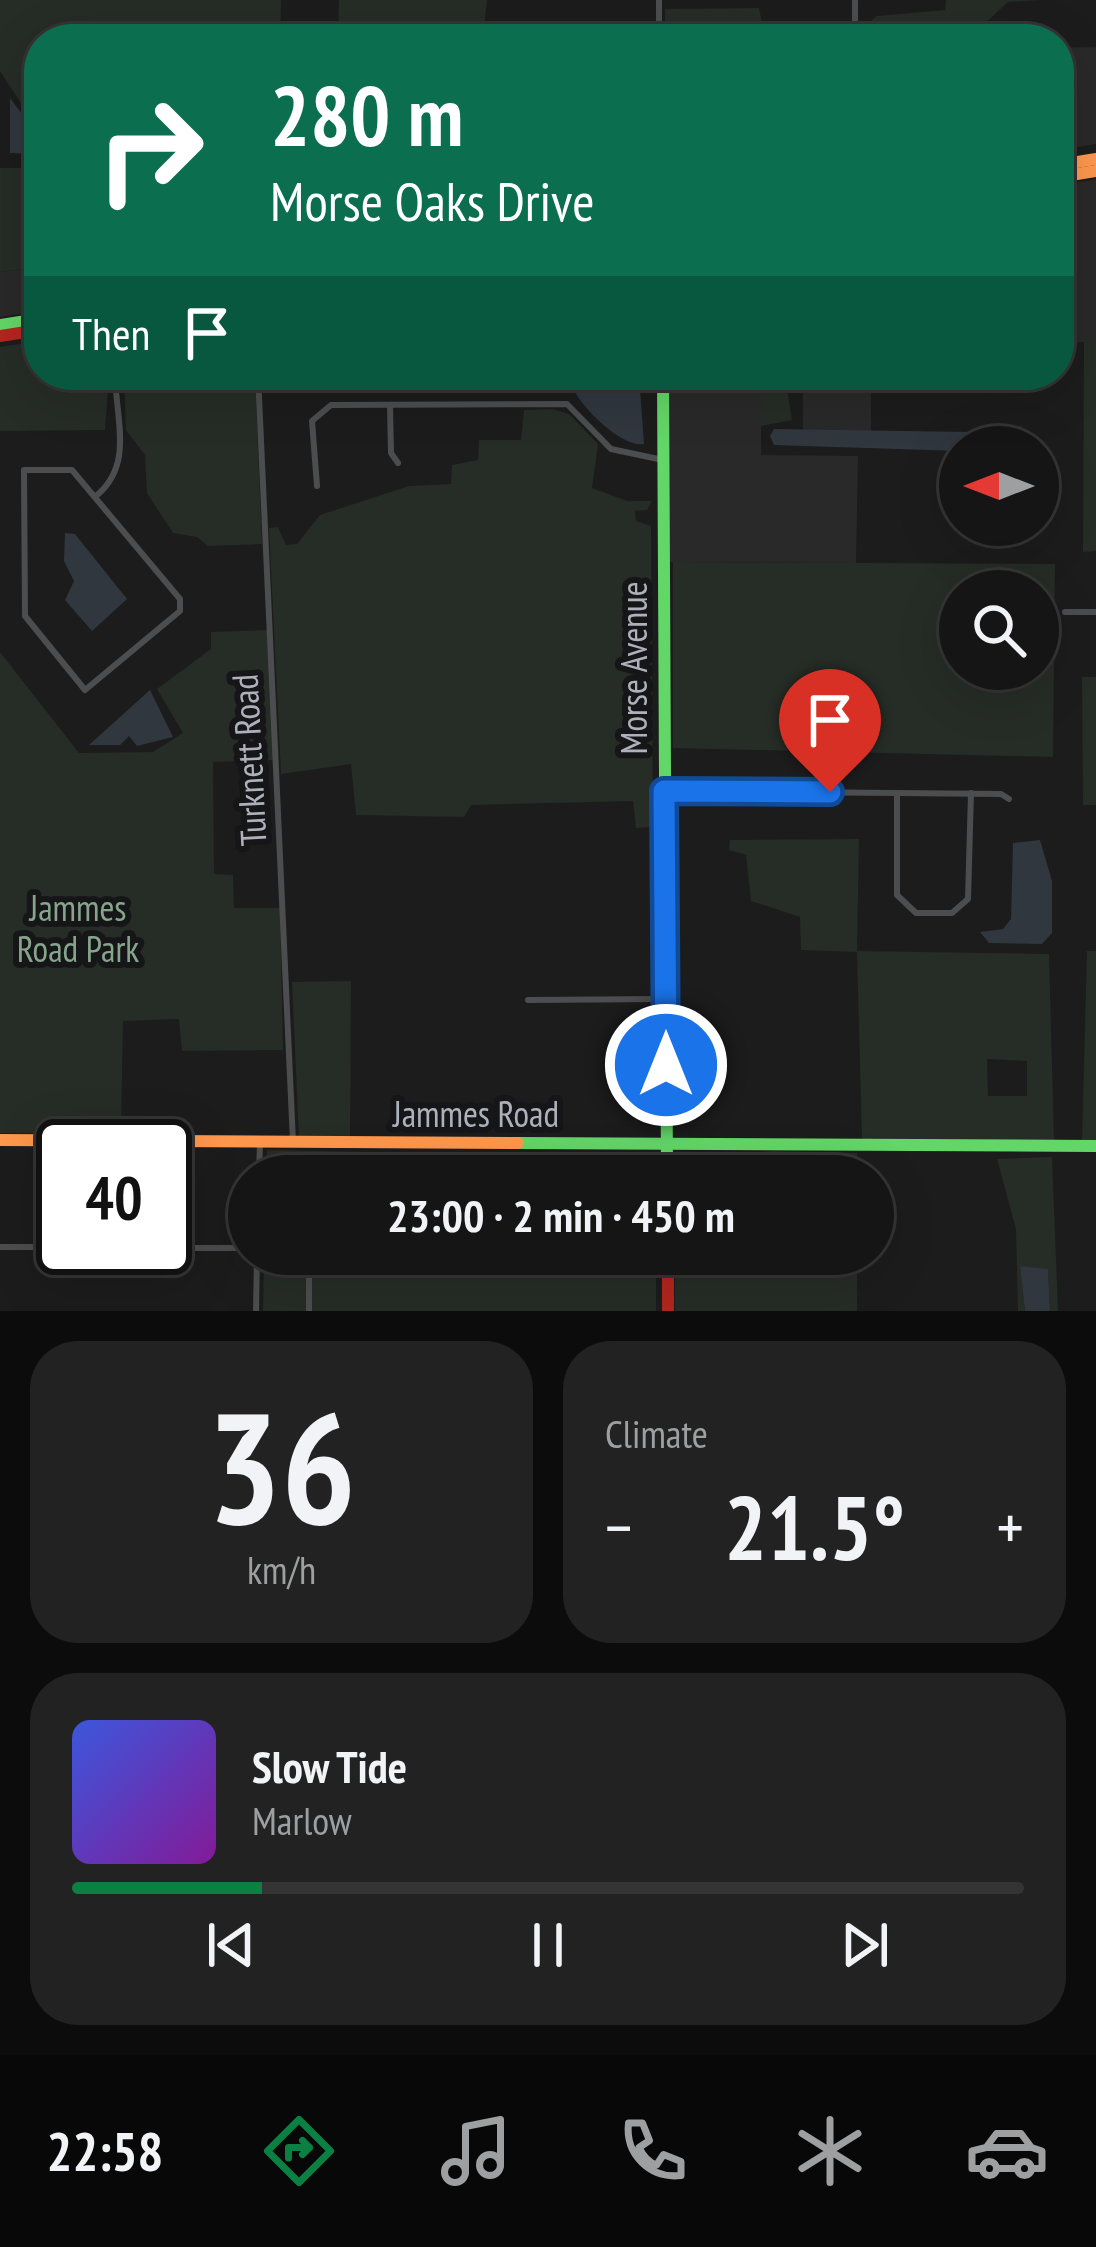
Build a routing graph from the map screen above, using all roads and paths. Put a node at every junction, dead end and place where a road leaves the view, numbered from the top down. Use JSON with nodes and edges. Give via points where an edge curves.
{"nodes":[{"id":1,"x":115,"y":390,"type":"edge"},
{"id":2,"x":259,"y":390,"type":"edge"},
{"id":3,"x":662,"y":390,"type":"edge"},
{"id":4,"x":390,"y":405,"type":"junction"},
{"id":5,"x":663,"y":460,"type":"junction"},
{"id":6,"x":398,"y":463,"type":"dead end"},
{"id":7,"x":317,"y":485,"type":"dead end"},
{"id":8,"x":96,"y":496,"type":"junction"},
{"id":9,"x":1065,"y":612,"type":"dead end"},
{"id":10,"x":1096,"y":612,"type":"edge"},
{"id":11,"x":664,"y":791,"type":"junction"},
{"id":12,"x":897,"y":793,"type":"junction"},
{"id":13,"x":971,"y":794,"type":"junction"},
{"id":14,"x":1009,"y":799,"type":"dead end"},
{"id":15,"x":666,"y":999,"type":"junction"},
{"id":16,"x":528,"y":1000,"type":"dead end"},
{"id":17,"x":0,"y":1140,"type":"edge"},
{"id":18,"x":260,"y":1142,"type":"junction"},
{"id":19,"x":293,"y":1142,"type":"junction"},
{"id":20,"x":666,"y":1145,"type":"junction"},
{"id":21,"x":1096,"y":1146,"type":"edge"},
{"id":22,"x":260,"y":1155,"type":"edge"},
{"id":23,"x":666,"y":1155,"type":"edge"},
{"id":24,"x":0,"y":1246,"type":"edge"},
{"id":25,"x":36,"y":1247,"type":"edge"},
{"id":26,"x":192,"y":1248,"type":"edge"},
{"id":27,"x":228,"y":1248,"type":"edge"},
{"id":28,"x":257,"y":1275,"type":"edge"},
{"id":29,"x":309,"y":1275,"type":"edge"},
{"id":30,"x":668,"y":1275,"type":"edge"},
{"id":31,"x":256,"y":1311,"type":"edge"},
{"id":32,"x":309,"y":1311,"type":"edge"},
{"id":33,"x":668,"y":1311,"type":"edge"}],
"edges":[{"from":1,"to":8,"type":"street","via":[[123,448],[114,480]]},
{"from":2,"to":19,"type":"street","name":"Turknett Road"},
{"from":3,"to":5,"type":"street","name":"Morse Avenue"},
{"from":4,"to":5,"type":"street","via":[[567,404],[610,449]]},
{"from":4,"to":6,"type":"street"},
{"from":4,"to":7,"type":"street","via":[[316,413],[310,429]]},
{"from":5,"to":11,"type":"street","name":"Morse Avenue"},
{"from":8,"to":8,"type":"street","via":[[181,605],[85,690],[25,616],[24,470],[72,470]]},
{"from":9,"to":10,"type":"street"},
{"from":11,"to":12,"type":"street"},
{"from":11,"to":15,"type":"street","name":"Morse Avenue"},
{"from":12,"to":13,"type":"street"},
{"from":12,"to":13,"type":"street","via":[[897,896],[916,914],[952,913],[968,899]]},
{"from":13,"to":14,"type":"street"},
{"from":15,"to":16,"type":"street"},
{"from":15,"to":20,"type":"street","name":"Morse Avenue"},
{"from":17,"to":18,"type":"street","name":"Jammes Road"},
{"from":18,"to":19,"type":"street","name":"Jammes Road"},
{"from":18,"to":22,"type":"street"},
{"from":19,"to":20,"type":"street","name":"Jammes Road"},
{"from":20,"to":21,"type":"street","name":"Jammes Road"},
{"from":20,"to":23,"type":"street","name":"Morse Avenue"},
{"from":24,"to":25,"type":"street"},
{"from":26,"to":27,"type":"street"},
{"from":28,"to":31,"type":"street"},
{"from":29,"to":32,"type":"street"},
{"from":30,"to":33,"type":"street"}]}
